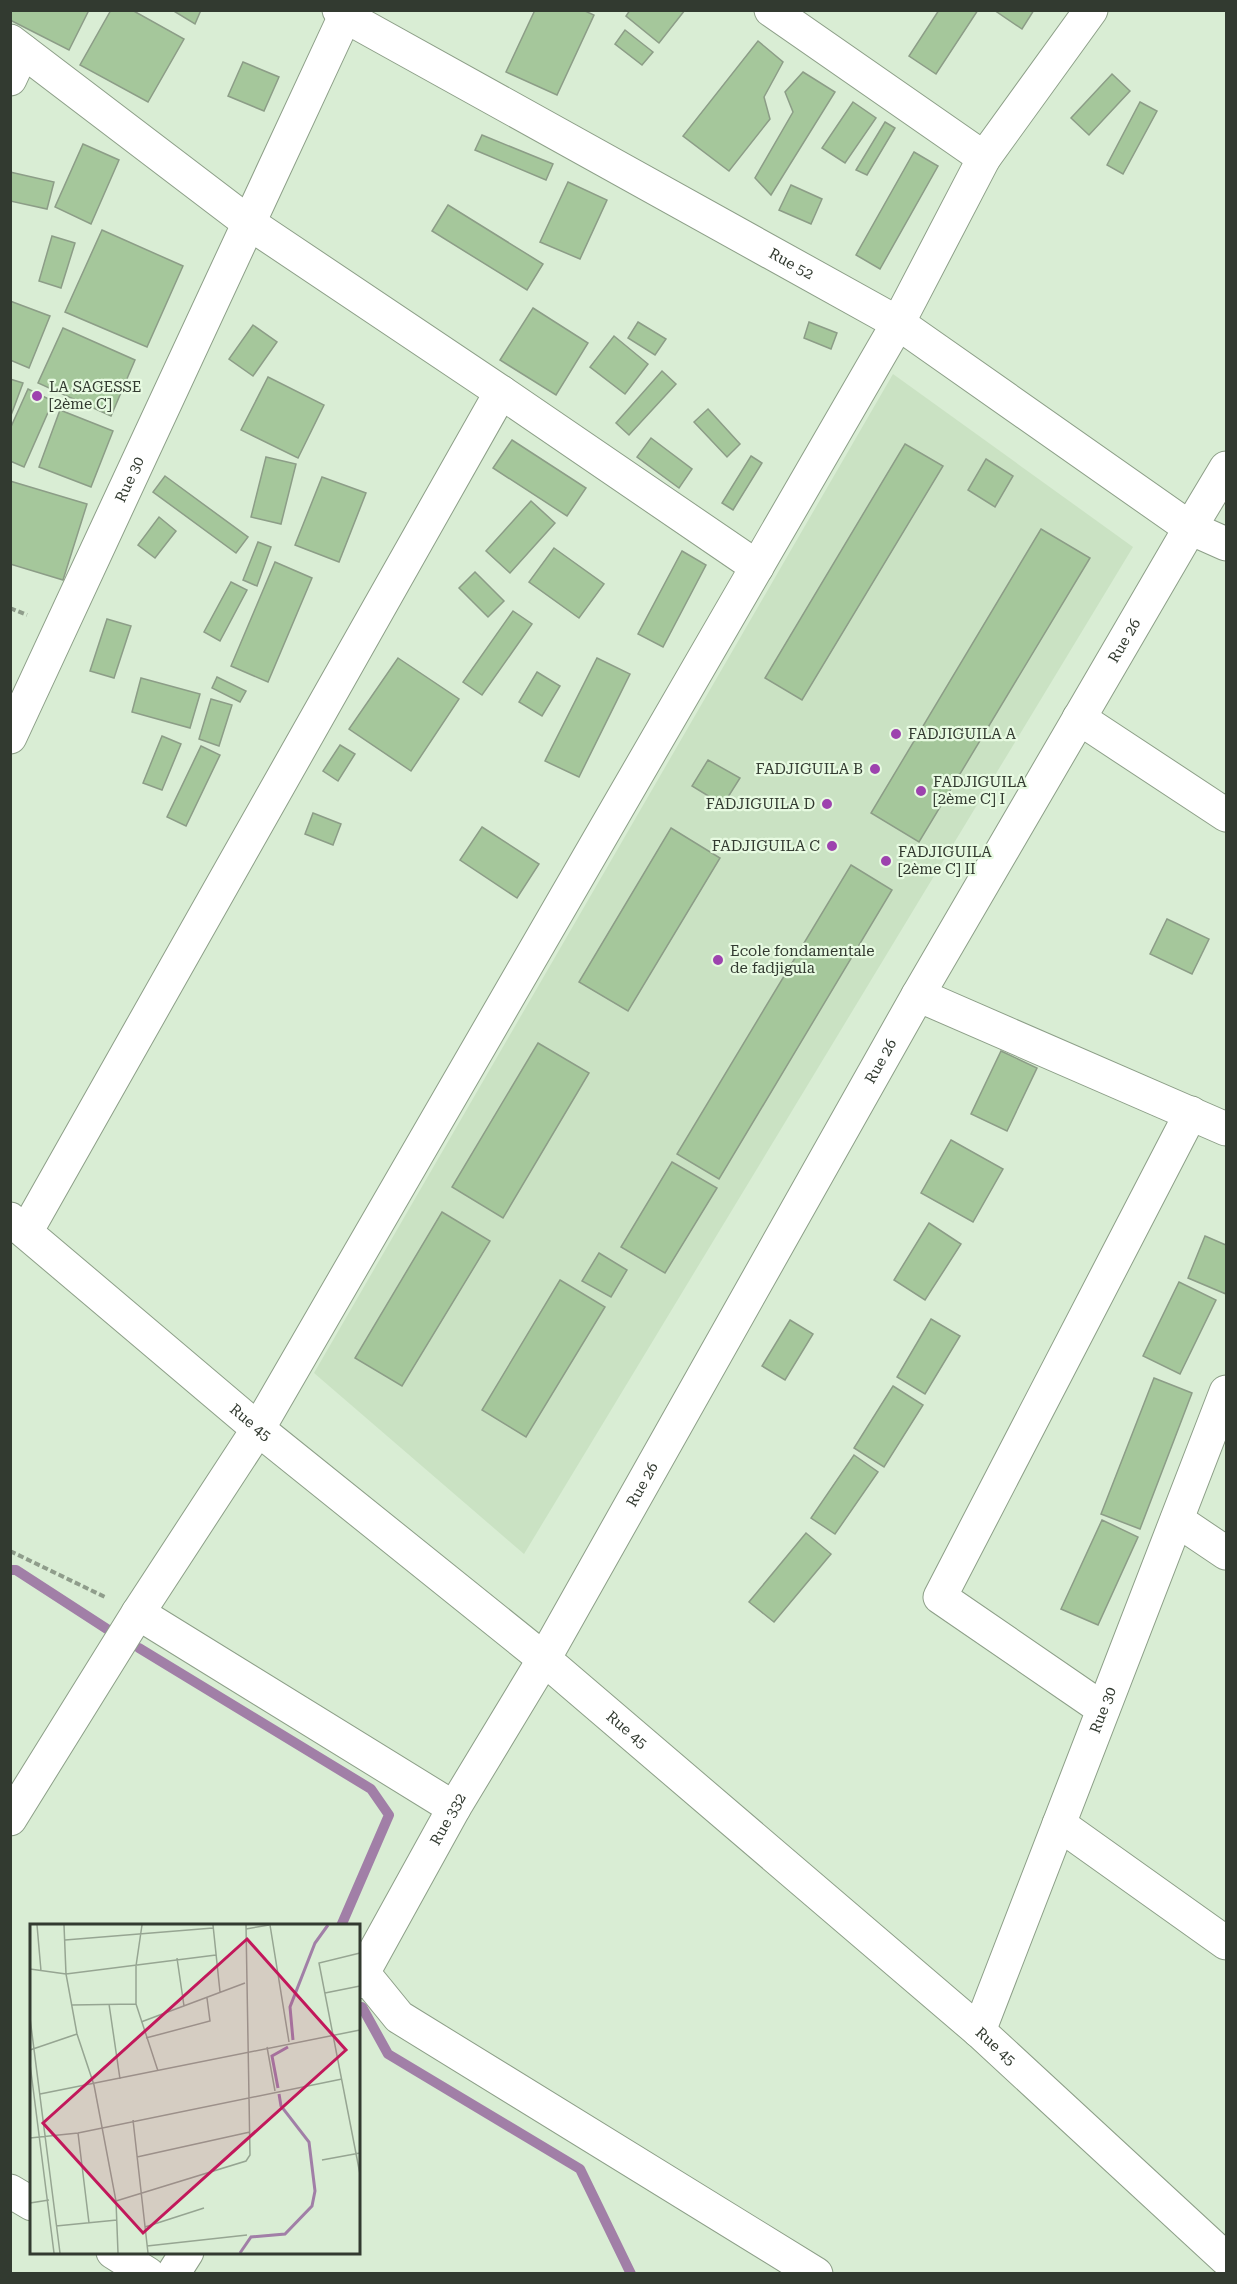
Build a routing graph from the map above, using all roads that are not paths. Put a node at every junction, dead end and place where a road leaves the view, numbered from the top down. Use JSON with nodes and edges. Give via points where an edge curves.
{"nodes":[{"id":1,"x":771,"y":10,"type":"edge"},
{"id":2,"x":1091,"y":10,"type":"edge"},
{"id":3,"x":342,"y":13,"type":"edge"},
{"id":4,"x":15,"y":57,"type":"edge"},
{"id":5,"x":984,"y":158,"type":"junction"},
{"id":6,"x":249,"y":223,"type":"junction"},
{"id":7,"x":898,"y":323,"type":"junction"},
{"id":8,"x":501,"y":392,"type":"junction"},
{"id":9,"x":1227,"y":468,"type":"edge"},
{"id":10,"x":1190,"y":528,"type":"junction"},
{"id":11,"x":1227,"y":544,"type":"edge"},
{"id":12,"x":757,"y":567,"type":"junction"},
{"id":13,"x":1079,"y":718,"type":"junction"},
{"id":14,"x":10,"y":737,"type":"edge"},
{"id":15,"x":1227,"y":816,"type":"edge"},
{"id":16,"x":918,"y":995,"type":"junction"},
{"id":17,"x":1191,"y":1113,"type":"junction"},
{"id":18,"x":1227,"y":1129,"type":"edge"},
{"id":19,"x":18,"y":1226,"type":"edge"},
{"id":20,"x":1227,"y":1392,"type":"edge"},
{"id":21,"x":258,"y":1429,"type":"junction"},
{"id":22,"x":1177,"y":1520,"type":"junction"},
{"id":23,"x":1227,"y":1553,"type":"edge"},
{"id":24,"x":138,"y":1613,"type":"junction"},
{"id":25,"x":544,"y":1659,"type":"junction"},
{"id":26,"x":1103,"y":1709,"type":"junction"},
{"id":27,"x":454,"y":1808,"type":"junction"},
{"id":28,"x":10,"y":1819,"type":"edge"},
{"id":29,"x":1059,"y":1824,"type":"junction"},
{"id":30,"x":1227,"y":1942,"type":"edge"},
{"id":31,"x":361,"y":1978,"type":"edge"},
{"id":32,"x":979,"y":2031,"type":"junction"},
{"id":33,"x":10,"y":2191,"type":"edge"},
{"id":34,"x":30,"y":2203,"type":"edge"},
{"id":35,"x":115,"y":2254,"type":"edge"},
{"id":36,"x":186,"y":2254,"type":"edge"},
{"id":37,"x":1227,"y":2259,"type":"edge"},
{"id":38,"x":147,"y":2274,"type":"edge"},
{"id":39,"x":173,"y":2274,"type":"edge"},
{"id":40,"x":816,"y":2274,"type":"edge"}],
"edges":[{"from":1,"to":5,"type":"street"},
{"from":2,"to":5,"type":"street"},
{"from":3,"to":6,"type":"street","name":"Rue 30"},
{"from":3,"to":7,"type":"street","name":"Rue 52"},
{"from":4,"to":6,"type":"street"},
{"from":5,"to":7,"type":"street"},
{"from":6,"to":8,"type":"street"},
{"from":6,"to":14,"type":"street","name":"Rue 30"},
{"from":7,"to":10,"type":"street","name":"Rue 52"},
{"from":7,"to":12,"type":"street"},
{"from":8,"to":12,"type":"street"},
{"from":8,"to":19,"type":"street"},
{"from":9,"to":10,"type":"street","name":"Rue 26"},
{"from":10,"to":11,"type":"street","name":"Rue 52"},
{"from":10,"to":13,"type":"street","name":"Rue 26"},
{"from":12,"to":21,"type":"street"},
{"from":13,"to":15,"type":"street"},
{"from":13,"to":16,"type":"street","name":"Rue 26"},
{"from":16,"to":17,"type":"street"},
{"from":16,"to":25,"type":"street","name":"Rue 26"},
{"from":17,"to":18,"type":"street"},
{"from":17,"to":26,"type":"street","via":[[940,1597]]},
{"from":19,"to":21,"type":"street","name":"Rue 45"},
{"from":20,"to":22,"type":"street","name":"Rue 30"},
{"from":21,"to":24,"type":"street"},
{"from":21,"to":25,"type":"street","name":"Rue 45"},
{"from":22,"to":23,"type":"street"},
{"from":22,"to":26,"type":"street","name":"Rue 30"},
{"from":24,"to":27,"type":"street"},
{"from":24,"to":28,"type":"street"},
{"from":25,"to":27,"type":"street","name":"Rue 332"},
{"from":25,"to":32,"type":"street","name":"Rue 45"},
{"from":26,"to":29,"type":"street","name":"Rue 30"},
{"from":27,"to":31,"type":"street","name":"Rue 332"},
{"from":29,"to":30,"type":"street"},
{"from":29,"to":32,"type":"street","name":"Rue 30"},
{"from":31,"to":40,"type":"street","via":[[399,2017]]},
{"from":32,"to":37,"type":"street","name":"Rue 45"},
{"from":33,"to":34,"type":"street"},
{"from":35,"to":38,"type":"street"},
{"from":36,"to":39,"type":"street"}]}
